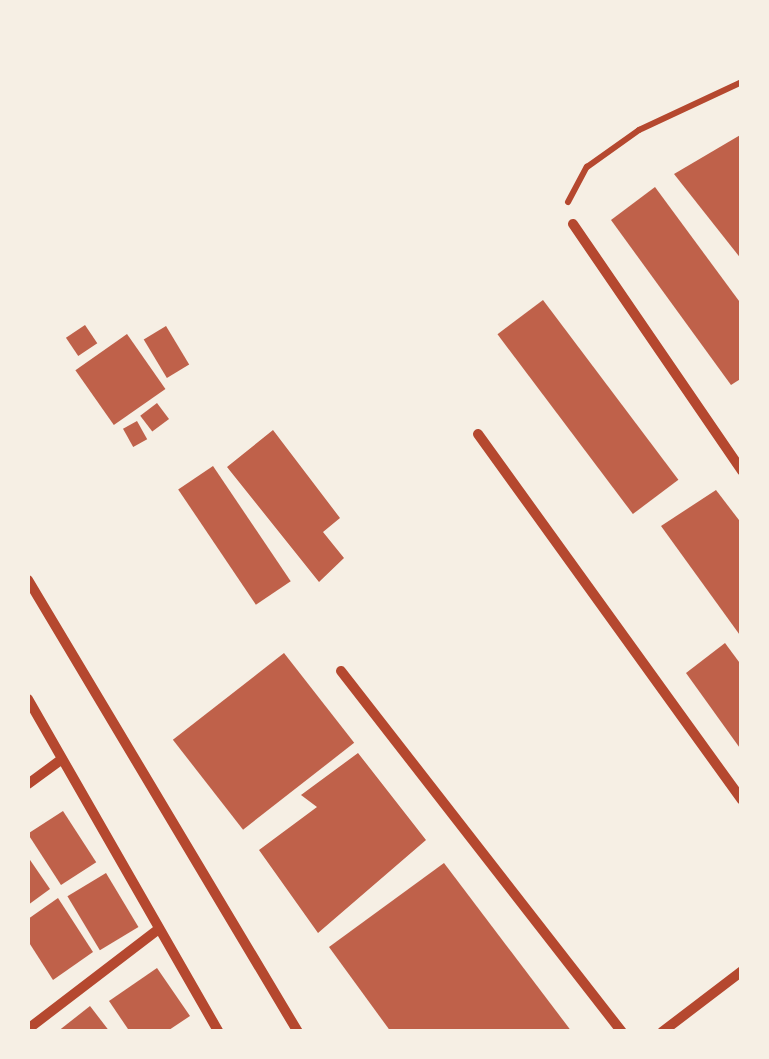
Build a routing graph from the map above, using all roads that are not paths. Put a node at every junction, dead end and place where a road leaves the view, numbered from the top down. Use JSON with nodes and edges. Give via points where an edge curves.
{"nodes":[{"id":1,"x":573,"y":224,"type":"road end"},
{"id":2,"x":478,"y":434,"type":"dead end"},
{"id":3,"x":742,"y":471,"type":"edge"},
{"id":4,"x":28,"y":580,"type":"edge"},
{"id":5,"x":341,"y":671,"type":"dead end"},
{"id":6,"x":28,"y":699,"type":"edge"},
{"id":7,"x":62,"y":759,"type":"junction"},
{"id":8,"x":28,"y":784,"type":"edge"},
{"id":9,"x":742,"y":800,"type":"edge"},
{"id":10,"x":160,"y":929,"type":"junction"},
{"id":11,"x":742,"y":971,"type":"edge"},
{"id":12,"x":28,"y":1029,"type":"edge"},
{"id":13,"x":219,"y":1032,"type":"edge"},
{"id":14,"x":298,"y":1032,"type":"edge"},
{"id":15,"x":622,"y":1032,"type":"edge"},
{"id":16,"x":662,"y":1032,"type":"edge"}],
"edges":[{"from":1,"to":3,"type":"street"},
{"from":2,"to":9,"type":"street"},
{"from":4,"to":14,"type":"street"},
{"from":5,"to":15,"type":"street"},
{"from":6,"to":7,"type":"street"},
{"from":7,"to":8,"type":"street"},
{"from":7,"to":10,"type":"street"},
{"from":10,"to":12,"type":"street"},
{"from":10,"to":13,"type":"street"},
{"from":11,"to":16,"type":"street"}]}
